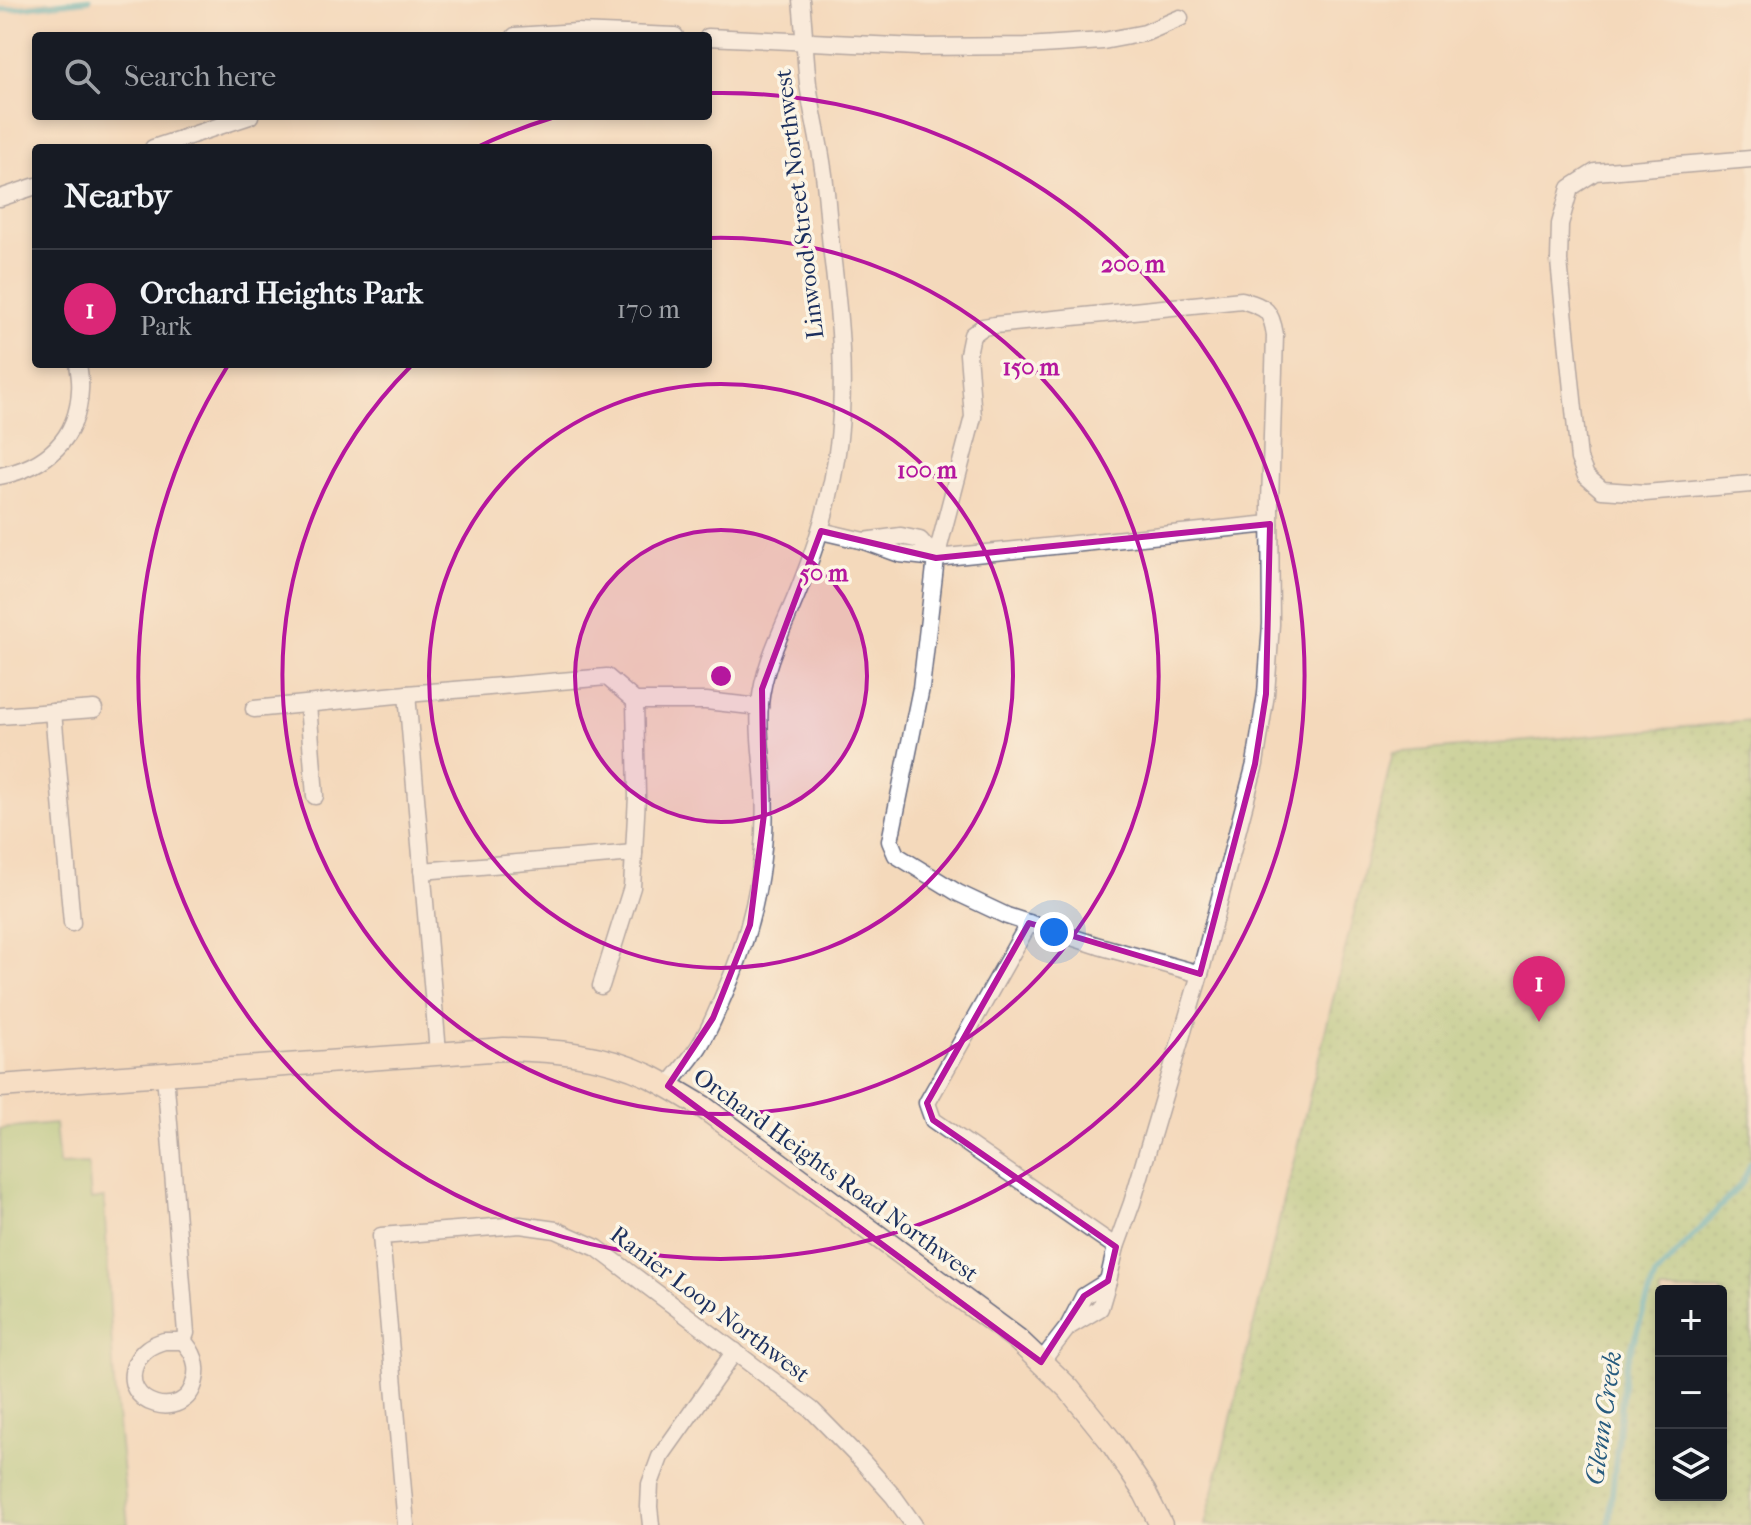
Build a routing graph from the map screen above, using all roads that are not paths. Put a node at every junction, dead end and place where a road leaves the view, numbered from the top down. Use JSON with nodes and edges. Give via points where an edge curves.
{"nodes":[{"id":1,"x":801,"y":0,"type":"edge"},
{"id":2,"x":1180,"y":18,"type":"dead end"},
{"id":3,"x":712,"y":37,"type":"edge"},
{"id":4,"x":805,"y":41,"type":"junction"},
{"id":5,"x":238,"y":120,"type":"edge"},
{"id":6,"x":165,"y":144,"type":"edge"},
{"id":7,"x":1751,"y":159,"type":"edge"},
{"id":8,"x":32,"y":187,"type":"edge"},
{"id":9,"x":0,"y":198,"type":"edge"},
{"id":10,"x":78,"y":368,"type":"edge"},
{"id":11,"x":0,"y":476,"type":"edge"},
{"id":12,"x":1751,"y":484,"type":"edge"},
{"id":13,"x":1270,"y":524,"type":"junction"},
{"id":14,"x":821,"y":531,"type":"junction"},
{"id":15,"x":936,"y":558,"type":"junction"},
{"id":16,"x":407,"y":694,"type":"junction"},
{"id":17,"x":635,"y":701,"type":"junction"},
{"id":18,"x":308,"y":704,"type":"junction"},
{"id":19,"x":760,"y":707,"type":"junction"},
{"id":20,"x":94,"y":709,"type":"dead end"},
{"id":21,"x":254,"y":709,"type":"dead end"},
{"id":22,"x":53,"y":712,"type":"junction"},
{"id":23,"x":0,"y":716,"type":"edge"},
{"id":24,"x":315,"y":796,"type":"dead end"},
{"id":25,"x":634,"y":853,"type":"junction"},
{"id":26,"x":422,"y":871,"type":"junction"},
{"id":27,"x":72,"y":923,"type":"dead end"},
{"id":28,"x":1029,"y":923,"type":"junction"},
{"id":29,"x":1200,"y":974,"type":"junction"},
{"id":30,"x":601,"y":986,"type":"dead end"},
{"id":31,"x":438,"y":1052,"type":"junction"},
{"id":32,"x":165,"y":1074,"type":"junction"},
{"id":33,"x":0,"y":1086,"type":"edge"},
{"id":34,"x":668,"y":1086,"type":"junction"},
{"id":35,"x":1116,"y":1247,"type":"junction"},
{"id":36,"x":183,"y":1341,"type":"junction"},
{"id":37,"x":735,"y":1351,"type":"junction"},
{"id":38,"x":1041,"y":1362,"type":"junction"},
{"id":39,"x":406,"y":1525,"type":"edge"},
{"id":40,"x":651,"y":1525,"type":"edge"},
{"id":41,"x":914,"y":1525,"type":"edge"},
{"id":42,"x":1161,"y":1525,"type":"edge"}],
"edges":[{"from":1,"to":4,"type":"street","name":"Linwood Street Northwest"},
{"from":2,"to":4,"type":"street","via":[[1145,33],[1103,41],[1026,46]]},
{"from":3,"to":4,"type":"street"},
{"from":4,"to":14,"type":"street","name":"Linwood Street Northwest","via":[[841,337],[839,439]]},
{"from":5,"to":6,"type":"street"},
{"from":7,"to":12,"type":"street","via":[[1595,172],[1570,188],[1560,224],[1559,261],[1579,459],[1586,476],[1602,490],[1645,493]]},
{"from":8,"to":9,"type":"street"},
{"from":10,"to":11,"type":"street","via":[[78,405],[64,438],[48,457],[21,472]]},
{"from":13,"to":15,"type":"street"},
{"from":13,"to":15,"type":"street","via":[[1275,335],[1273,319],[1259,306],[1242,300],[995,325],[972,335],[968,354],[973,417]]},
{"from":13,"to":29,"type":"street","via":[[1266,694],[1255,764]]},
{"from":14,"to":15,"type":"street","via":[[900,554]]},
{"from":14,"to":19,"type":"street","name":"Linwood Street Northwest","via":[[771,657]]},
{"from":15,"to":28,"type":"street","via":[[921,688],[890,841],[896,855],[958,893]]},
{"from":16,"to":17,"type":"street","via":[[607,677]]},
{"from":16,"to":18,"type":"street"},
{"from":16,"to":26,"type":"street"},
{"from":17,"to":19,"type":"street"},
{"from":17,"to":25,"type":"street"},
{"from":18,"to":21,"type":"street"},
{"from":18,"to":24,"type":"street"},
{"from":19,"to":34,"type":"street","name":"Linwood Street Northwest","via":[[764,814],[756,899],[741,953],[713,1018]]},
{"from":20,"to":22,"type":"street"},
{"from":22,"to":23,"type":"street"},
{"from":22,"to":27,"type":"street"},
{"from":25,"to":26,"type":"street"},
{"from":25,"to":30,"type":"street","via":[[632,887]]},
{"from":26,"to":31,"type":"street"},
{"from":28,"to":29,"type":"street"},
{"from":28,"to":35,"type":"street","via":[[927,1103],[933,1120]]},
{"from":29,"to":35,"type":"street"},
{"from":31,"to":32,"type":"main road","name":"Orchard Heights Road Northwest"},
{"from":31,"to":34,"type":"main road","name":"Orchard Heights Road Northwest","via":[[570,1052]]},
{"from":32,"to":33,"type":"main road","name":"Orchard Heights Road Northwest"},
{"from":32,"to":36,"type":"street"},
{"from":34,"to":38,"type":"main road","name":"Orchard Heights Road Northwest","via":[[1017,1339]]},
{"from":35,"to":38,"type":"street","via":[[1108,1281],[1084,1296]]},
{"from":36,"to":36,"type":"street","via":[[149,1345],[138,1357],[133,1382],[149,1402],[162,1406],[191,1395],[195,1363]]},
{"from":37,"to":39,"type":"street","name":"Ranier Loop Northwest","via":[[597,1248],[556,1230],[520,1225],[381,1236]]},
{"from":37,"to":40,"type":"street","via":[[660,1457],[650,1484]]},
{"from":37,"to":41,"type":"street","name":"Ranier Loop Northwest","via":[[812,1410]]},
{"from":38,"to":42,"type":"main road","name":"Orchard Heights Road Northwest","via":[[1110,1440]]}]}
